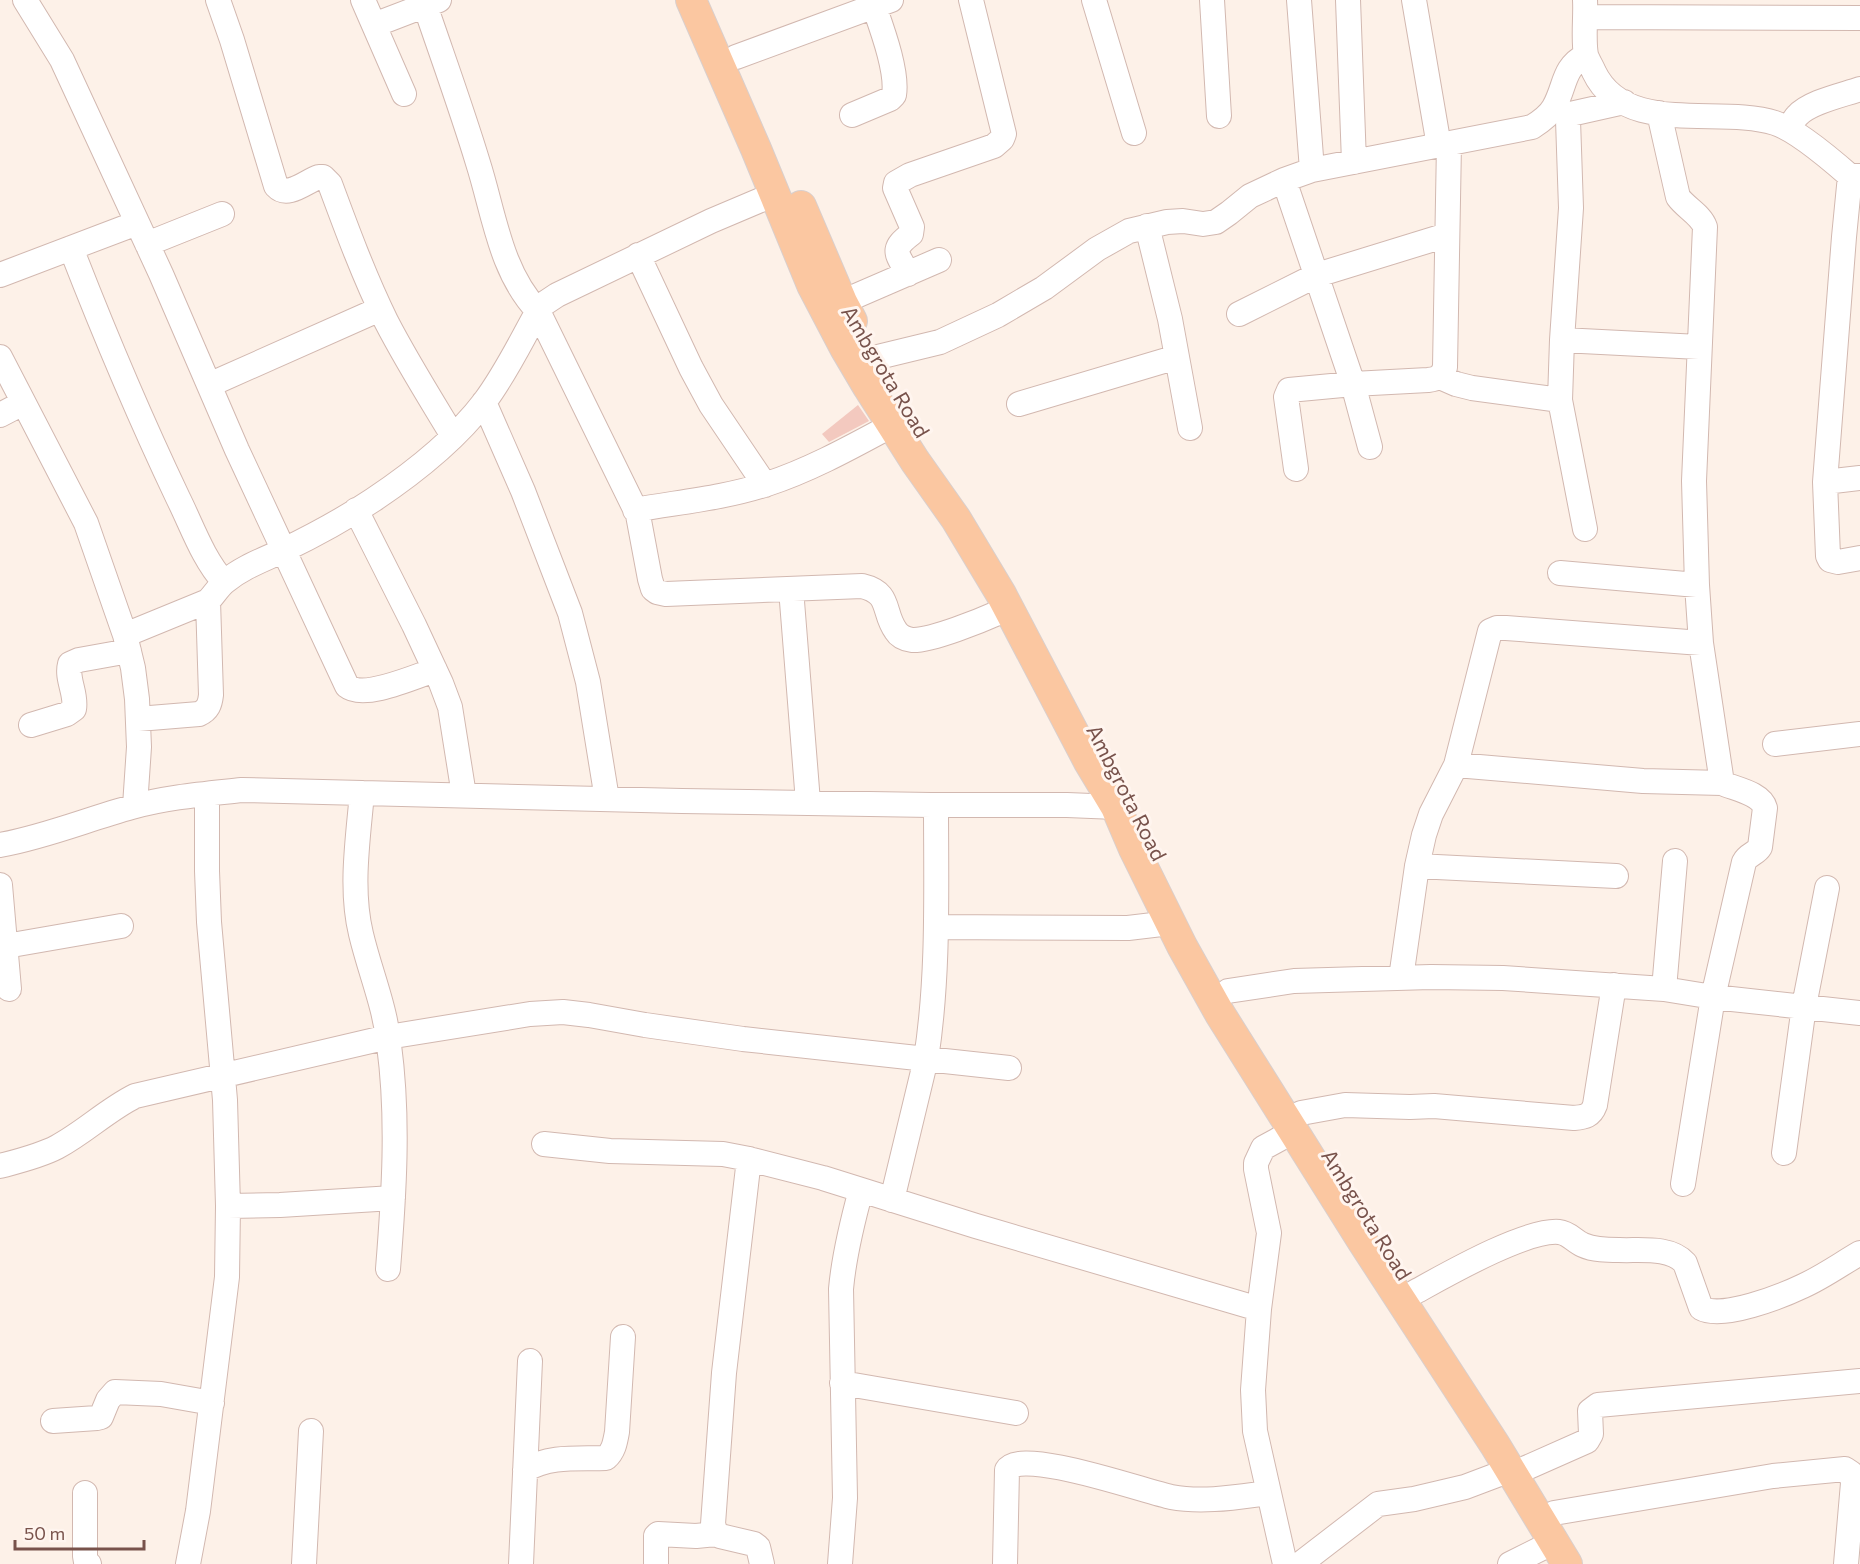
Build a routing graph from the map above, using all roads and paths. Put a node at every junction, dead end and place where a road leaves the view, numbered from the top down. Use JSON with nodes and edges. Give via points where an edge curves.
{"nodes":[{"id":1,"x":26,"y":0,"type":"edge"},
{"id":2,"x":218,"y":0,"type":"edge"},
{"id":3,"x":363,"y":0,"type":"edge"},
{"id":4,"x":681,"y":0,"type":"edge"},
{"id":5,"x":691,"y":0,"type":"edge"},
{"id":6,"x":711,"y":0,"type":"edge"},
{"id":7,"x":971,"y":0,"type":"edge"},
{"id":8,"x":1094,"y":0,"type":"edge"},
{"id":9,"x":1212,"y":0,"type":"edge"},
{"id":10,"x":1299,"y":0,"type":"edge"},
{"id":11,"x":1348,"y":0,"type":"edge"},
{"id":12,"x":1414,"y":0,"type":"edge"},
{"id":13,"x":432,"y":3,"type":"edge"},
{"id":14,"x":883,"y":3,"type":"edge"},
{"id":15,"x":1586,"y":9,"type":"edge"},
{"id":16,"x":1860,"y":18,"type":"edge"},
{"id":17,"x":374,"y":25,"type":"junction"},
{"id":18,"x":1586,"y":55,"type":"junction"},
{"id":19,"x":736,"y":57,"type":"junction"},
{"id":20,"x":1860,"y":89,"type":"edge"},
{"id":21,"x":404,"y":94,"type":"dead end"},
{"id":22,"x":1624,"y":102,"type":"junction"},
{"id":23,"x":1560,"y":112,"type":"junction"},
{"id":24,"x":1659,"y":113,"type":"junction"},
{"id":25,"x":852,"y":115,"type":"dead end"},
{"id":26,"x":1219,"y":116,"type":"dead end"},
{"id":27,"x":1790,"y":128,"type":"junction"},
{"id":28,"x":1134,"y":133,"type":"dead end"},
{"id":29,"x":1444,"y":145,"type":"junction"},
{"id":30,"x":1354,"y":162,"type":"junction"},
{"id":31,"x":1312,"y":170,"type":"junction"},
{"id":32,"x":1857,"y":179,"type":"edge"},
{"id":33,"x":1284,"y":180,"type":"junction"},
{"id":34,"x":763,"y":199,"type":"junction"},
{"id":35,"x":222,"y":214,"type":"dead end"},
{"id":36,"x":1147,"y":226,"type":"junction"},
{"id":37,"x":142,"y":234,"type":"junction"},
{"id":38,"x":1447,"y":235,"type":"junction"},
{"id":39,"x":71,"y":248,"type":"junction"},
{"id":40,"x":638,"y":255,"type":"junction"},
{"id":41,"x":939,"y":260,"type":"dead end"},
{"id":42,"x":908,"y":274,"type":"junction"},
{"id":43,"x":0,"y":275,"type":"edge"},
{"id":44,"x":1317,"y":275,"type":"junction"},
{"id":45,"x":842,"y":302,"type":"junction"},
{"id":46,"x":380,"y":309,"type":"junction"},
{"id":47,"x":538,"y":310,"type":"junction"},
{"id":48,"x":1239,"y":314,"type":"dead end"},
{"id":49,"x":1562,"y":340,"type":"junction"},
{"id":50,"x":1699,"y":347,"type":"junction"},
{"id":51,"x":0,"y":357,"type":"edge"},
{"id":52,"x":1177,"y":357,"type":"junction"},
{"id":53,"x":874,"y":358,"type":"junction"},
{"id":54,"x":1440,"y":377,"type":"junction"},
{"id":55,"x":1353,"y":384,"type":"junction"},
{"id":56,"x":209,"y":385,"type":"junction"},
{"id":57,"x":1560,"y":400,"type":"junction"},
{"id":58,"x":484,"y":402,"type":"junction"},
{"id":59,"x":23,"y":403,"type":"junction"},
{"id":60,"x":1019,"y":404,"type":"dead end"},
{"id":61,"x":0,"y":415,"type":"edge"},
{"id":62,"x":1190,"y":428,"type":"dead end"},
{"id":63,"x":883,"y":430,"type":"junction"},
{"id":64,"x":453,"y":436,"type":"junction"},
{"id":65,"x":1370,"y":447,"type":"dead end"},
{"id":66,"x":1296,"y":469,"type":"dead end"},
{"id":67,"x":1860,"y":478,"type":"edge"},
{"id":68,"x":1825,"y":482,"type":"junction"},
{"id":69,"x":765,"y":485,"type":"junction"},
{"id":70,"x":356,"y":510,"type":"junction"},
{"id":71,"x":635,"y":510,"type":"junction"},
{"id":72,"x":1585,"y":529,"type":"dead end"},
{"id":73,"x":283,"y":550,"type":"junction"},
{"id":74,"x":1860,"y":558,"type":"edge"},
{"id":75,"x":1560,"y":573,"type":"dead end"},
{"id":76,"x":224,"y":582,"type":"junction"},
{"id":77,"x":1697,"y":585,"type":"junction"},
{"id":78,"x":791,"y":589,"type":"junction"},
{"id":79,"x":208,"y":601,"type":"junction"},
{"id":80,"x":1000,"y":612,"type":"junction"},
{"id":81,"x":127,"y":643,"type":"junction"},
{"id":82,"x":1701,"y":643,"type":"junction"},
{"id":83,"x":435,"y":670,"type":"junction"},
{"id":84,"x":138,"y":719,"type":"junction"},
{"id":85,"x":31,"y":725,"type":"dead end"},
{"id":86,"x":1860,"y":734,"type":"edge"},
{"id":87,"x":1775,"y":744,"type":"dead end"},
{"id":88,"x":1456,"y":765,"type":"junction"},
{"id":89,"x":1722,"y":783,"type":"junction"},
{"id":90,"x":362,"y":793,"type":"junction"},
{"id":91,"x":207,"y":794,"type":"junction"},
{"id":92,"x":464,"y":795,"type":"junction"},
{"id":93,"x":607,"y":799,"type":"junction"},
{"id":94,"x":808,"y":802,"type":"junction"},
{"id":95,"x":936,"y":805,"type":"junction"},
{"id":96,"x":135,"y":806,"type":"junction"},
{"id":97,"x":1107,"y":807,"type":"junction"},
{"id":98,"x":0,"y":845,"type":"edge"},
{"id":99,"x":1675,"y":861,"type":"dead end"},
{"id":100,"x":1417,"y":866,"type":"junction"},
{"id":101,"x":1616,"y":876,"type":"dead end"},
{"id":102,"x":0,"y":885,"type":"edge"},
{"id":103,"x":1827,"y":888,"type":"dead end"},
{"id":104,"x":1170,"y":923,"type":"junction"},
{"id":105,"x":121,"y":926,"type":"dead end"},
{"id":106,"x":936,"y":927,"type":"junction"},
{"id":107,"x":6,"y":946,"type":"junction"},
{"id":108,"x":1401,"y":978,"type":"junction"},
{"id":109,"x":1614,"y":985,"type":"junction"},
{"id":110,"x":9,"y":989,"type":"dead end"},
{"id":111,"x":1664,"y":989,"type":"junction"},
{"id":112,"x":1228,"y":991,"type":"junction"},
{"id":113,"x":1713,"y":997,"type":"junction"},
{"id":114,"x":1804,"y":1006,"type":"junction"},
{"id":115,"x":1860,"y":1013,"type":"edge"},
{"id":116,"x":388,"y":1038,"type":"junction"},
{"id":117,"x":926,"y":1059,"type":"junction"},
{"id":118,"x":1009,"y":1068,"type":"dead end"},
{"id":119,"x":223,"y":1076,"type":"junction"},
{"id":120,"x":1297,"y":1122,"type":"junction"},
{"id":121,"x":544,"y":1144,"type":"dead end"},
{"id":122,"x":1784,"y":1154,"type":"dead end"},
{"id":123,"x":749,"y":1159,"type":"junction"},
{"id":124,"x":0,"y":1166,"type":"edge"},
{"id":125,"x":1683,"y":1184,"type":"dead end"},
{"id":126,"x":861,"y":1190,"type":"junction"},
{"id":127,"x":393,"y":1198,"type":"junction"},
{"id":128,"x":892,"y":1200,"type":"junction"},
{"id":129,"x":228,"y":1206,"type":"junction"},
{"id":130,"x":1860,"y":1253,"type":"edge"},
{"id":131,"x":388,"y":1269,"type":"dead end"},
{"id":132,"x":1415,"y":1292,"type":"junction"},
{"id":133,"x":1259,"y":1309,"type":"junction"},
{"id":134,"x":623,"y":1337,"type":"dead end"},
{"id":135,"x":530,"y":1361,"type":"dead end"},
{"id":136,"x":1860,"y":1381,"type":"edge"},
{"id":137,"x":842,"y":1383,"type":"junction"},
{"id":138,"x":212,"y":1403,"type":"junction"},
{"id":139,"x":1016,"y":1413,"type":"dead end"},
{"id":140,"x":53,"y":1421,"type":"dead end"},
{"id":141,"x":311,"y":1431,"type":"dead end"},
{"id":142,"x":1518,"y":1469,"type":"junction"},
{"id":143,"x":525,"y":1470,"type":"junction"},
{"id":144,"x":85,"y":1493,"type":"dead end"},
{"id":145,"x":1268,"y":1493,"type":"junction"},
{"id":146,"x":716,"y":1534,"type":"junction"},
{"id":147,"x":1558,"y":1540,"type":"edge"},
{"id":148,"x":89,"y":1564,"type":"edge"},
{"id":149,"x":188,"y":1564,"type":"edge"},
{"id":150,"x":304,"y":1564,"type":"edge"},
{"id":151,"x":521,"y":1564,"type":"edge"},
{"id":152,"x":656,"y":1564,"type":"edge"},
{"id":153,"x":762,"y":1564,"type":"edge"},
{"id":154,"x":840,"y":1564,"type":"edge"},
{"id":155,"x":1005,"y":1564,"type":"edge"},
{"id":156,"x":1285,"y":1564,"type":"edge"},
{"id":157,"x":1300,"y":1564,"type":"edge"},
{"id":158,"x":1510,"y":1564,"type":"edge"},
{"id":159,"x":1584,"y":1564,"type":"edge"},
{"id":160,"x":1846,"y":1564,"type":"edge"}],
"edges":[{"from":1,"to":37,"type":"street","via":[[62,60]]},
{"from":2,"to":46,"type":"street","via":[[276,186],[286,192],[319,177],[328,181]]},
{"from":3,"to":17,"type":"street"},
{"from":4,"to":34,"type":"street"},
{"from":5,"to":97,"type":"main road","via":[[818,297],[868,387],[996,586],[1089,762]]},
{"from":6,"to":19,"type":"main road","name":"Ambgrota Road"},
{"from":7,"to":42,"type":"street","via":[[1004,134],[994,146],[896,183],[912,227],[911,234],[897,248]]},
{"from":8,"to":28,"type":"street"},
{"from":9,"to":26,"type":"street"},
{"from":10,"to":31,"type":"street"},
{"from":11,"to":30,"type":"street"},
{"from":12,"to":29,"type":"street"},
{"from":13,"to":17,"type":"street"},
{"from":13,"to":47,"type":"street","via":[[501,243],[524,296]]},
{"from":14,"to":19,"type":"street"},
{"from":14,"to":25,"type":"street","via":[[894,95]]},
{"from":15,"to":16,"type":"street"},
{"from":15,"to":18,"type":"street"},
{"from":17,"to":21,"type":"street"},
{"from":18,"to":22,"type":"street","via":[[1604,88]]},
{"from":18,"to":23,"type":"street","via":[[1569,68]]},
{"from":19,"to":45,"type":"main road","name":"Ambgrota Road"},
{"from":20,"to":27,"type":"street","via":[[1802,111]]},
{"from":22,"to":23,"type":"street"},
{"from":22,"to":24,"type":"street"},
{"from":23,"to":29,"type":"street","via":[[1532,127]]},
{"from":23,"to":49,"type":"street","via":[[1568,120],[1571,208]]},
{"from":24,"to":27,"type":"street","via":[[1754,119]]},
{"from":24,"to":50,"type":"street","via":[[1678,197],[1705,227]]},
{"from":27,"to":32,"type":"street"},
{"from":29,"to":30,"type":"street"},
{"from":29,"to":38,"type":"street"},
{"from":30,"to":31,"type":"street"},
{"from":31,"to":33,"type":"street"},
{"from":32,"to":68,"type":"street","via":[[1844,237]]},
{"from":33,"to":36,"type":"street","via":[[1250,196],[1216,222]]},
{"from":33,"to":44,"type":"street"},
{"from":34,"to":40,"type":"street"},
{"from":34,"to":63,"type":"street","via":[[812,307]]},
{"from":35,"to":37,"type":"street"},
{"from":36,"to":52,"type":"street"},
{"from":36,"to":53,"type":"street","via":[[1110,241],[1044,288],[961,333]]},
{"from":37,"to":39,"type":"street"},
{"from":37,"to":56,"type":"street"},
{"from":38,"to":44,"type":"street"},
{"from":38,"to":54,"type":"street","via":[[1445,367]]},
{"from":39,"to":43,"type":"street"},
{"from":39,"to":76,"type":"street","via":[[167,474],[210,564]]},
{"from":40,"to":47,"type":"street","via":[[556,295]]},
{"from":40,"to":69,"type":"street","via":[[711,405]]},
{"from":41,"to":42,"type":"street"},
{"from":42,"to":45,"type":"street"},
{"from":44,"to":48,"type":"street"},
{"from":44,"to":55,"type":"street"},
{"from":45,"to":53,"type":"main road","name":"Ambgrota Road"},
{"from":46,"to":56,"type":"street"},
{"from":46,"to":64,"type":"street"},
{"from":47,"to":58,"type":"street"},
{"from":47,"to":71,"type":"street"},
{"from":49,"to":50,"type":"street"},
{"from":49,"to":57,"type":"street"},
{"from":50,"to":77,"type":"street","via":[[1694,481]]},
{"from":51,"to":59,"type":"street"},
{"from":52,"to":60,"type":"street"},
{"from":52,"to":62,"type":"street"},
{"from":53,"to":112,"type":"main road","name":"Ambgrota Road","via":[[1031,612]]},
{"from":54,"to":55,"type":"street"},
{"from":54,"to":57,"type":"street","via":[[1472,388]]},
{"from":55,"to":65,"type":"street"},
{"from":55,"to":66,"type":"street","via":[[1287,392]]},
{"from":56,"to":73,"type":"street"},
{"from":57,"to":72,"type":"street"},
{"from":58,"to":64,"type":"street"},
{"from":58,"to":93,"type":"street","via":[[570,613],[588,682]]},
{"from":59,"to":61,"type":"street"},
{"from":59,"to":81,"type":"street","via":[[86,523]]},
{"from":63,"to":69,"type":"street"},
{"from":63,"to":80,"type":"street","via":[[976,569]]},
{"from":64,"to":70,"type":"street","via":[[429,459]]},
{"from":67,"to":68,"type":"street"},
{"from":68,"to":74,"type":"street","via":[[1828,556],[1838,562]]},
{"from":69,"to":71,"type":"street"},
{"from":70,"to":73,"type":"street"},
{"from":70,"to":83,"type":"street"},
{"from":71,"to":78,"type":"street","via":[[650,579],[657,592]]},
{"from":73,"to":76,"type":"street"},
{"from":73,"to":83,"type":"street","via":[[351,690],[369,691]]},
{"from":75,"to":77,"type":"street"},
{"from":76,"to":79,"type":"street"},
{"from":77,"to":82,"type":"street"},
{"from":78,"to":80,"type":"street","via":[[871,588],[886,603],[899,634],[913,640]]},
{"from":78,"to":94,"type":"street"},
{"from":79,"to":81,"type":"street"},
{"from":79,"to":84,"type":"street","via":[[208,708],[199,714]]},
{"from":80,"to":97,"type":"street"},
{"from":81,"to":84,"type":"street"},
{"from":81,"to":85,"type":"street","via":[[70,664],[74,709]]},
{"from":82,"to":88,"type":"street","via":[[1492,629],[1487,635]]},
{"from":82,"to":89,"type":"street"},
{"from":83,"to":92,"type":"street","via":[[450,707]]},
{"from":84,"to":96,"type":"street"},
{"from":86,"to":87,"type":"street"},
{"from":88,"to":89,"type":"street"},
{"from":88,"to":100,"type":"street","via":[[1431,814]]},
{"from":89,"to":113,"type":"street","via":[[1756,796],[1765,808],[1760,847],[1744,862]]},
{"from":90,"to":91,"type":"street","via":[[242,790]]},
{"from":90,"to":92,"type":"street"},
{"from":90,"to":116,"type":"street","via":[[356,896],[360,933]]},
{"from":91,"to":96,"type":"street"},
{"from":91,"to":119,"type":"street","via":[[209,922]]},
{"from":92,"to":93,"type":"street"},
{"from":93,"to":94,"type":"street"},
{"from":94,"to":95,"type":"street"},
{"from":95,"to":97,"type":"street"},
{"from":95,"to":106,"type":"street"},
{"from":96,"to":98,"type":"street"},
{"from":97,"to":104,"type":"main road","via":[[1134,849]]},
{"from":99,"to":111,"type":"street"},
{"from":100,"to":101,"type":"street"},
{"from":100,"to":108,"type":"street"},
{"from":102,"to":107,"type":"street"},
{"from":103,"to":114,"type":"street"},
{"from":104,"to":106,"type":"street","via":[[1128,928]]},
{"from":104,"to":120,"type":"main road","via":[[1220,1014]]},
{"from":105,"to":107,"type":"street"},
{"from":106,"to":117,"type":"street"},
{"from":107,"to":110,"type":"street"},
{"from":108,"to":109,"type":"street","via":[[1503,978]]},
{"from":108,"to":112,"type":"street","via":[[1294,981]]},
{"from":109,"to":111,"type":"street"},
{"from":109,"to":120,"type":"street","via":[[1595,1105],[1588,1116],[1357,1105]]},
{"from":111,"to":113,"type":"street"},
{"from":112,"to":120,"type":"main road","name":"Ambgrota Road"},
{"from":113,"to":114,"type":"street"},
{"from":113,"to":125,"type":"street"},
{"from":114,"to":115,"type":"street"},
{"from":114,"to":122,"type":"street"},
{"from":116,"to":117,"type":"street","via":[[563,1012],[743,1039]]},
{"from":116,"to":119,"type":"street"},
{"from":116,"to":127,"type":"street","via":[[395,1109]]},
{"from":117,"to":118,"type":"street"},
{"from":117,"to":128,"type":"street"},
{"from":119,"to":124,"type":"street","via":[[135,1096],[59,1146]]},
{"from":119,"to":129,"type":"street"},
{"from":120,"to":132,"type":"main road","name":"Ambgrota Road","via":[[1351,1188]]},
{"from":120,"to":133,"type":"street","via":[[1263,1148],[1257,1163],[1269,1233]]},
{"from":120,"to":142,"type":"main road"},
{"from":121,"to":123,"type":"street","via":[[610,1151],[723,1154]]},
{"from":123,"to":126,"type":"street"},
{"from":123,"to":146,"type":"street","via":[[724,1373],[713,1524]]},
{"from":126,"to":128,"type":"street"},
{"from":126,"to":137,"type":"street","via":[[843,1264]]},
{"from":127,"to":129,"type":"street"},
{"from":127,"to":131,"type":"street"},
{"from":128,"to":133,"type":"street"},
{"from":129,"to":138,"type":"street","via":[[227,1277]]},
{"from":130,"to":132,"type":"street","via":[[1786,1293],[1729,1311],[1708,1312],[1701,1308],[1680,1257],[1664,1252],[1585,1247],[1558,1232],[1505,1247]]},
{"from":132,"to":142,"type":"main road","name":"Ambgrota Road"},
{"from":133,"to":145,"type":"street","via":[[1253,1410]]},
{"from":134,"to":143,"type":"street","via":[[617,1432],[611,1454],[606,1458],[550,1460]]},
{"from":135,"to":143,"type":"street"},
{"from":136,"to":142,"type":"street","via":[[1598,1405],[1590,1411],[1592,1434],[1587,1441]]},
{"from":137,"to":139,"type":"street"},
{"from":137,"to":154,"type":"street","via":[[845,1498]]},
{"from":138,"to":140,"type":"street","via":[[160,1394],[115,1392],[101,1417]]},
{"from":138,"to":149,"type":"street"},
{"from":141,"to":150,"type":"street"},
{"from":142,"to":147,"type":"main road","name":"Ambgrota Road"},
{"from":142,"to":157,"type":"street","via":[[1465,1487],[1378,1504]]},
{"from":143,"to":151,"type":"street"},
{"from":144,"to":148,"type":"street","via":[[84,1556]]},
{"from":145,"to":155,"type":"street","via":[[1200,1500],[1179,1498],[1084,1472],[1016,1463],[1007,1470]]},
{"from":145,"to":156,"type":"street"},
{"from":146,"to":152,"type":"street","via":[[658,1534]]},
{"from":146,"to":153,"type":"street","via":[[754,1544],[760,1550]]},
{"from":147,"to":158,"type":"street"},
{"from":147,"to":159,"type":"main road","name":"Ambgrota Road"},
{"from":147,"to":160,"type":"street","via":[[1773,1476],[1845,1469],[1851,1473],[1853,1483]]}]}
